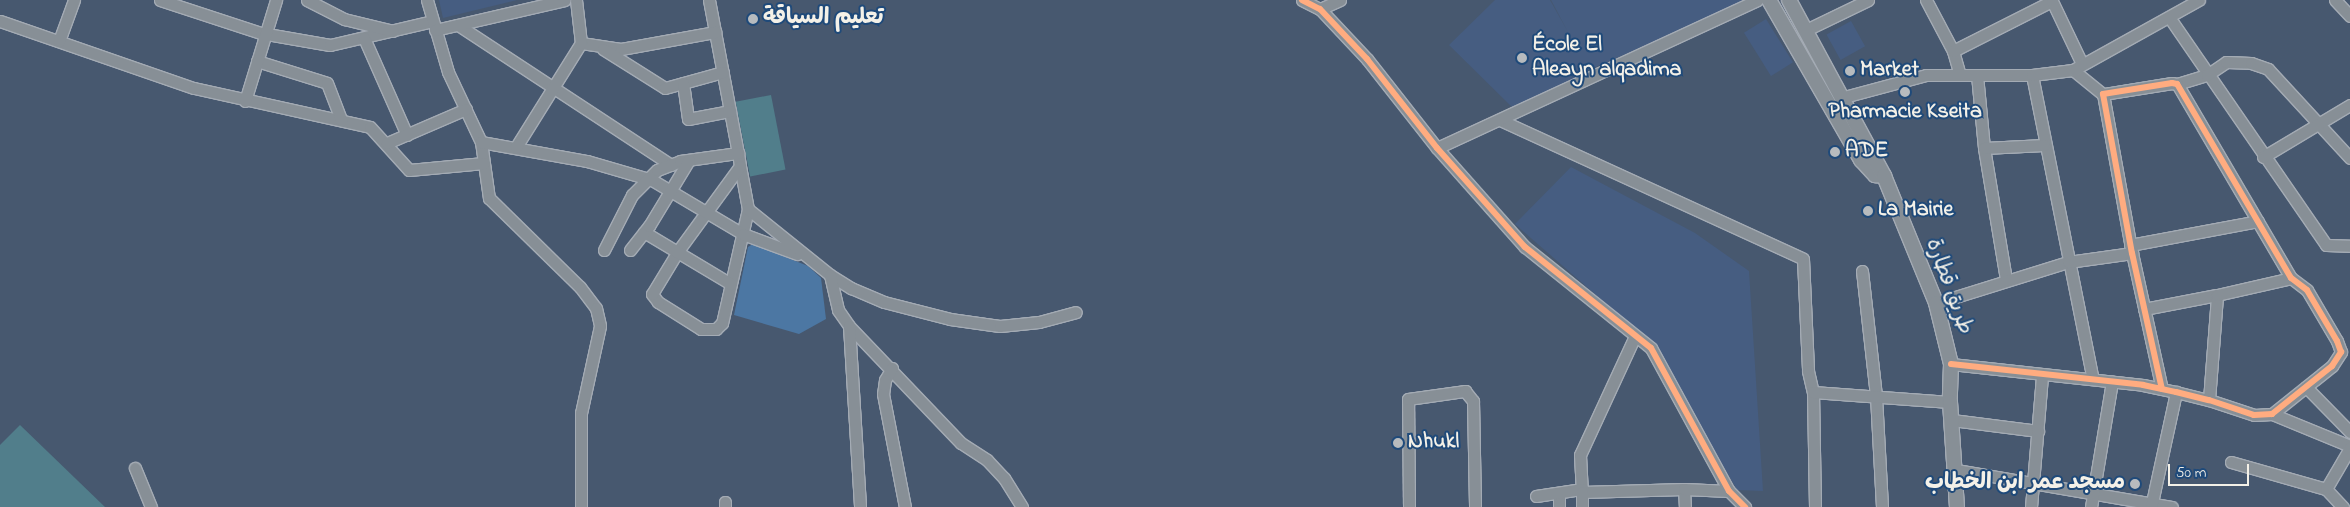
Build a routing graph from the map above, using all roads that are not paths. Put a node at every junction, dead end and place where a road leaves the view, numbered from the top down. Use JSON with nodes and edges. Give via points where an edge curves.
{"nodes":[{"id":1,"x":74,"y":0,"type":"edge"},
{"id":2,"x":160,"y":0,"type":"edge"},
{"id":3,"x":276,"y":0,"type":"edge"},
{"id":4,"x":307,"y":0,"type":"edge"},
{"id":5,"x":427,"y":0,"type":"edge"},
{"id":6,"x":565,"y":0,"type":"edge"},
{"id":7,"x":576,"y":0,"type":"edge"},
{"id":8,"x":710,"y":0,"type":"edge"},
{"id":9,"x":1302,"y":0,"type":"edge"},
{"id":10,"x":1340,"y":0,"type":"edge"},
{"id":11,"x":1758,"y":0,"type":"edge"},
{"id":12,"x":1769,"y":0,"type":"edge"},
{"id":13,"x":1789,"y":0,"type":"edge"},
{"id":14,"x":1868,"y":0,"type":"edge"},
{"id":15,"x":1926,"y":0,"type":"edge"},
{"id":16,"x":2053,"y":0,"type":"edge"},
{"id":17,"x":2199,"y":0,"type":"edge"},
{"id":18,"x":2335,"y":0,"type":"edge"},
{"id":19,"x":1320,"y":9,"type":"junction"},
{"id":20,"x":2350,"y":16,"type":"edge"},
{"id":21,"x":2169,"y":17,"type":"junction"},
{"id":22,"x":0,"y":21,"type":"edge"},
{"id":23,"x":458,"y":25,"type":"junction"},
{"id":24,"x":433,"y":26,"type":"junction"},
{"id":25,"x":1806,"y":30,"type":"junction"},
{"id":26,"x":395,"y":31,"type":"junction"},
{"id":27,"x":715,"y":32,"type":"junction"},
{"id":28,"x":266,"y":34,"type":"junction"},
{"id":29,"x":364,"y":38,"type":"junction"},
{"id":30,"x":59,"y":41,"type":"junction"},
{"id":31,"x":581,"y":43,"type":"junction"},
{"id":32,"x":602,"y":48,"type":"junction"},
{"id":33,"x":1953,"y":51,"type":"junction"},
{"id":34,"x":258,"y":61,"type":"junction"},
{"id":35,"x":2077,"y":67,"type":"junction"},
{"id":36,"x":723,"y":72,"type":"junction"},
{"id":37,"x":1960,"y":75,"type":"junction"},
{"id":38,"x":2032,"y":75,"type":"junction"},
{"id":39,"x":2207,"y":75,"type":"junction"},
{"id":40,"x":1977,"y":76,"type":"junction"},
{"id":41,"x":682,"y":83,"type":"junction"},
{"id":42,"x":2177,"y":84,"type":"junction"},
{"id":43,"x":554,"y":88,"type":"junction"},
{"id":44,"x":2103,"y":94,"type":"junction"},
{"id":45,"x":1844,"y":98,"type":"junction"},
{"id":46,"x":245,"y":101,"type":"junction"},
{"id":47,"x":2350,"y":105,"type":"edge"},
{"id":48,"x":466,"y":109,"type":"junction"},
{"id":49,"x":730,"y":111,"type":"junction"},
{"id":50,"x":341,"y":120,"type":"junction"},
{"id":51,"x":1500,"y":120,"type":"junction"},
{"id":52,"x":2320,"y":126,"type":"junction"},
{"id":53,"x":408,"y":135,"type":"junction"},
{"id":54,"x":481,"y":142,"type":"junction"},
{"id":55,"x":387,"y":143,"type":"junction"},
{"id":56,"x":2044,"y":145,"type":"junction"},
{"id":57,"x":516,"y":147,"type":"junction"},
{"id":58,"x":1437,"y":148,"type":"junction"},
{"id":59,"x":1984,"y":148,"type":"junction"},
{"id":60,"x":738,"y":153,"type":"junction"},
{"id":61,"x":2263,"y":157,"type":"junction"},
{"id":62,"x":2350,"y":158,"type":"edge"},
{"id":63,"x":689,"y":160,"type":"junction"},
{"id":64,"x":484,"y":162,"type":"junction"},
{"id":65,"x":671,"y":165,"type":"junction"},
{"id":66,"x":740,"y":166,"type":"junction"},
{"id":67,"x":1884,"y":176,"type":"junction"},
{"id":68,"x":646,"y":178,"type":"junction"},
{"id":69,"x":671,"y":191,"type":"junction"},
{"id":70,"x":748,"y":209,"type":"junction"},
{"id":71,"x":706,"y":212,"type":"junction"},
{"id":72,"x":2258,"y":221,"type":"junction"},
{"id":73,"x":644,"y":232,"type":"junction"},
{"id":74,"x":743,"y":234,"type":"junction"},
{"id":75,"x":2350,"y":246,"type":"edge"},
{"id":76,"x":2131,"y":249,"type":"junction"},
{"id":77,"x":604,"y":250,"type":"dead end"},
{"id":78,"x":630,"y":250,"type":"dead end"},
{"id":79,"x":678,"y":251,"type":"junction"},
{"id":80,"x":803,"y":256,"type":"junction"},
{"id":81,"x":2068,"y":262,"type":"junction"},
{"id":82,"x":1862,"y":271,"type":"dead end"},
{"id":83,"x":830,"y":275,"type":"junction"},
{"id":84,"x":2291,"y":278,"type":"junction"},
{"id":85,"x":2006,"y":280,"type":"junction"},
{"id":86,"x":731,"y":284,"type":"junction"},
{"id":87,"x":2217,"y":295,"type":"junction"},
{"id":88,"x":1936,"y":302,"type":"junction"},
{"id":89,"x":2144,"y":309,"type":"junction"},
{"id":90,"x":1076,"y":312,"type":"dead end"},
{"id":91,"x":849,"y":326,"type":"junction"},
{"id":92,"x":1635,"y":336,"type":"junction"},
{"id":93,"x":2345,"y":352,"type":"edge"},
{"id":94,"x":1951,"y":364,"type":"junction"},
{"id":95,"x":892,"y":368,"type":"junction"},
{"id":96,"x":2042,"y":375,"type":"junction"},
{"id":97,"x":2093,"y":379,"type":"junction"},
{"id":98,"x":2112,"y":382,"type":"junction"},
{"id":99,"x":2306,"y":386,"type":"junction"},
{"id":100,"x":2162,"y":389,"type":"junction"},
{"id":101,"x":1813,"y":392,"type":"junction"},
{"id":102,"x":2176,"y":392,"type":"junction"},
{"id":103,"x":1876,"y":396,"type":"junction"},
{"id":104,"x":2209,"y":400,"type":"junction"},
{"id":105,"x":1950,"y":402,"type":"junction"},
{"id":106,"x":2272,"y":414,"type":"junction"},
{"id":107,"x":1952,"y":420,"type":"junction"},
{"id":108,"x":2038,"y":432,"type":"junction"},
{"id":109,"x":2350,"y":432,"type":"edge"},
{"id":110,"x":2350,"y":447,"type":"edge"},
{"id":111,"x":2231,"y":462,"type":"dead end"},
{"id":112,"x":135,"y":468,"type":"dead end"},
{"id":113,"x":1957,"y":470,"type":"junction"},
{"id":114,"x":2034,"y":486,"type":"junction"},
{"id":115,"x":1684,"y":489,"type":"junction"},
{"id":116,"x":2326,"y":489,"type":"junction"},
{"id":117,"x":1582,"y":490,"type":"junction"},
{"id":118,"x":1729,"y":491,"type":"junction"},
{"id":119,"x":1559,"y":494,"type":"junction"},
{"id":120,"x":2094,"y":494,"type":"junction"},
{"id":121,"x":1536,"y":496,"type":"dead end"},
{"id":122,"x":2152,"y":506,"type":"edge"},
{"id":123,"x":151,"y":507,"type":"edge"},
{"id":124,"x":581,"y":507,"type":"edge"},
{"id":125,"x":860,"y":507,"type":"edge"},
{"id":126,"x":904,"y":507,"type":"edge"},
{"id":127,"x":1022,"y":507,"type":"edge"},
{"id":128,"x":1409,"y":507,"type":"edge"},
{"id":129,"x":1475,"y":507,"type":"edge"},
{"id":130,"x":1560,"y":507,"type":"edge"},
{"id":131,"x":1582,"y":507,"type":"edge"},
{"id":132,"x":1685,"y":507,"type":"edge"},
{"id":133,"x":1745,"y":507,"type":"edge"},
{"id":134,"x":1815,"y":507,"type":"edge"},
{"id":135,"x":1882,"y":507,"type":"edge"},
{"id":136,"x":1957,"y":507,"type":"edge"},
{"id":137,"x":2031,"y":507,"type":"edge"},
{"id":138,"x":2091,"y":507,"type":"edge"},
{"id":139,"x":2172,"y":507,"type":"edge"},
{"id":140,"x":2344,"y":507,"type":"edge"}],
"edges":[{"from":1,"to":30,"type":"street"},
{"from":2,"to":28,"type":"street"},
{"from":3,"to":28,"type":"street"},
{"from":4,"to":26,"type":"street","via":[[344,19]]},
{"from":5,"to":24,"type":"street"},
{"from":6,"to":23,"type":"street"},
{"from":7,"to":31,"type":"street"},
{"from":8,"to":27,"type":"street"},
{"from":9,"to":19,"type":"street"},
{"from":10,"to":19,"type":"street"},
{"from":11,"to":51,"type":"street"},
{"from":12,"to":67,"type":"main road","via":[[1860,160],[1875,176]]},
{"from":13,"to":25,"type":"main road","name":"طريق قطارة"},
{"from":14,"to":25,"type":"street"},
{"from":15,"to":33,"type":"street"},
{"from":16,"to":33,"type":"street"},
{"from":16,"to":35,"type":"street"},
{"from":17,"to":21,"type":"street"},
{"from":18,"to":20,"type":"street"},
{"from":19,"to":58,"type":"street","via":[[1367,58]]},
{"from":21,"to":35,"type":"street"},
{"from":21,"to":39,"type":"street"},
{"from":22,"to":30,"type":"street"},
{"from":23,"to":24,"type":"street"},
{"from":23,"to":43,"type":"street"},
{"from":24,"to":26,"type":"street"},
{"from":24,"to":48,"type":"street","via":[[448,72]]},
{"from":25,"to":45,"type":"main road","name":"طريق قطارة"},
{"from":26,"to":29,"type":"street"},
{"from":27,"to":32,"type":"street","via":[[650,45]]},
{"from":27,"to":36,"type":"street"},
{"from":28,"to":29,"type":"street","via":[[330,45]]},
{"from":28,"to":34,"type":"street"},
{"from":29,"to":53,"type":"street"},
{"from":30,"to":46,"type":"street","via":[[194,88]]},
{"from":31,"to":32,"type":"street"},
{"from":31,"to":43,"type":"street"},
{"from":32,"to":41,"type":"street","via":[[665,88]]},
{"from":33,"to":37,"type":"street"},
{"from":34,"to":46,"type":"street"},
{"from":34,"to":50,"type":"street","via":[[327,83]]},
{"from":35,"to":38,"type":"street"},
{"from":35,"to":44,"type":"street"},
{"from":36,"to":41,"type":"street"},
{"from":36,"to":49,"type":"street"},
{"from":37,"to":40,"type":"street"},
{"from":37,"to":45,"type":"street","via":[[1911,77]]},
{"from":38,"to":40,"type":"street"},
{"from":38,"to":56,"type":"street"},
{"from":39,"to":42,"type":"street"},
{"from":39,"to":52,"type":"street","via":[[2226,62],[2268,68]]},
{"from":39,"to":61,"type":"street"},
{"from":40,"to":59,"type":"street"},
{"from":41,"to":49,"type":"street","via":[[688,119]]},
{"from":42,"to":44,"type":"street"},
{"from":42,"to":72,"type":"street"},
{"from":43,"to":57,"type":"street"},
{"from":43,"to":65,"type":"street"},
{"from":44,"to":76,"type":"street"},
{"from":45,"to":67,"type":"main road","name":"طريق قطارة"},
{"from":46,"to":50,"type":"street"},
{"from":47,"to":52,"type":"street"},
{"from":48,"to":53,"type":"street"},
{"from":48,"to":54,"type":"street"},
{"from":49,"to":60,"type":"street"},
{"from":50,"to":55,"type":"street","via":[[370,127]]},
{"from":51,"to":58,"type":"street"},
{"from":51,"to":101,"type":"street","via":[[1802,259],[1808,371]]},
{"from":52,"to":61,"type":"street"},
{"from":52,"to":62,"type":"street"},
{"from":53,"to":55,"type":"street"},
{"from":54,"to":57,"type":"street"},
{"from":54,"to":64,"type":"street"},
{"from":55,"to":64,"type":"street","via":[[402,166],[409,170]]},
{"from":56,"to":59,"type":"street"},
{"from":56,"to":81,"type":"street"},
{"from":57,"to":68,"type":"street","via":[[587,161]]},
{"from":58,"to":92,"type":"street","via":[[1525,247]]},
{"from":59,"to":85,"type":"street"},
{"from":60,"to":63,"type":"street"},
{"from":60,"to":66,"type":"street"},
{"from":61,"to":75,"type":"street","via":[[2326,245]]},
{"from":63,"to":65,"type":"street"},
{"from":63,"to":69,"type":"street"},
{"from":64,"to":124,"type":"street","via":[[489,198],[580,287],[596,308],[600,326],[582,413]]},
{"from":65,"to":68,"type":"street"},
{"from":66,"to":70,"type":"street"},
{"from":66,"to":71,"type":"street"},
{"from":67,"to":88,"type":"main road","name":"طريق قطارة"},
{"from":68,"to":69,"type":"street"},
{"from":68,"to":77,"type":"street","via":[[632,195]]},
{"from":69,"to":71,"type":"street"},
{"from":69,"to":73,"type":"street"},
{"from":70,"to":74,"type":"street"},
{"from":70,"to":80,"type":"street"},
{"from":71,"to":74,"type":"street"},
{"from":71,"to":79,"type":"street"},
{"from":72,"to":76,"type":"street"},
{"from":72,"to":84,"type":"street"},
{"from":73,"to":78,"type":"street"},
{"from":73,"to":79,"type":"street"},
{"from":74,"to":80,"type":"street"},
{"from":74,"to":86,"type":"street"},
{"from":76,"to":81,"type":"street"},
{"from":76,"to":89,"type":"street"},
{"from":79,"to":86,"type":"street"},
{"from":79,"to":86,"type":"street","via":[[652,294],[658,302],[694,325],[709,331],[722,323]]},
{"from":80,"to":83,"type":"street"},
{"from":81,"to":85,"type":"street"},
{"from":81,"to":97,"type":"street"},
{"from":82,"to":103,"type":"street"},
{"from":83,"to":90,"type":"street","via":[[850,288],[884,302],[950,319],[1000,326],[1039,322]]},
{"from":83,"to":91,"type":"street","via":[[838,310]]},
{"from":84,"to":87,"type":"street"},
{"from":84,"to":93,"type":"street","via":[[2307,290]]},
{"from":85,"to":88,"type":"street"},
{"from":87,"to":89,"type":"street"},
{"from":87,"to":104,"type":"street"},
{"from":88,"to":94,"type":"main road","name":"طريق قطارة"},
{"from":89,"to":100,"type":"street"},
{"from":91,"to":95,"type":"street"},
{"from":91,"to":125,"type":"street"},
{"from":92,"to":117,"type":"street","via":[[1580,455]]},
{"from":92,"to":118,"type":"street","via":[[1651,348],[1661,364]]},
{"from":93,"to":99,"type":"street"},
{"from":94,"to":96,"type":"street"},
{"from":94,"to":105,"type":"main road","name":"طريق قطارة"},
{"from":95,"to":126,"type":"street","via":[[883,394]]},
{"from":95,"to":127,"type":"street","via":[[961,442],[987,460],[1004,478]]},
{"from":96,"to":97,"type":"street"},
{"from":96,"to":108,"type":"street"},
{"from":97,"to":98,"type":"street"},
{"from":98,"to":100,"type":"street"},
{"from":98,"to":120,"type":"street"},
{"from":99,"to":106,"type":"street"},
{"from":99,"to":109,"type":"street"},
{"from":100,"to":102,"type":"street"},
{"from":101,"to":103,"type":"street"},
{"from":101,"to":134,"type":"street"},
{"from":102,"to":104,"type":"street"},
{"from":102,"to":122,"type":"street"},
{"from":103,"to":105,"type":"street"},
{"from":103,"to":135,"type":"street"},
{"from":104,"to":106,"type":"street","via":[[2254,414]]},
{"from":105,"to":107,"type":"main road","name":"طريق قطارة"},
{"from":106,"to":110,"type":"street"},
{"from":107,"to":108,"type":"street"},
{"from":107,"to":113,"type":"main road","name":"طريق قطارة"},
{"from":108,"to":114,"type":"street"},
{"from":110,"to":116,"type":"street"},
{"from":111,"to":116,"type":"street"},
{"from":112,"to":123,"type":"street"},
{"from":113,"to":114,"type":"street"},
{"from":113,"to":136,"type":"main road","name":"طريق قطارة"},
{"from":114,"to":120,"type":"street"},
{"from":114,"to":137,"type":"street"},
{"from":115,"to":117,"type":"street"},
{"from":115,"to":118,"type":"street"},
{"from":115,"to":132,"type":"street"},
{"from":116,"to":140,"type":"street"},
{"from":117,"to":119,"type":"street"},
{"from":117,"to":131,"type":"street"},
{"from":118,"to":133,"type":"street"},
{"from":119,"to":121,"type":"street"},
{"from":119,"to":130,"type":"street"},
{"from":120,"to":122,"type":"street"},
{"from":120,"to":138,"type":"street"},
{"from":122,"to":139,"type":"street"},
{"from":128,"to":129,"type":"street","via":[[1408,399],[1465,391],[1473,401]]}]}
